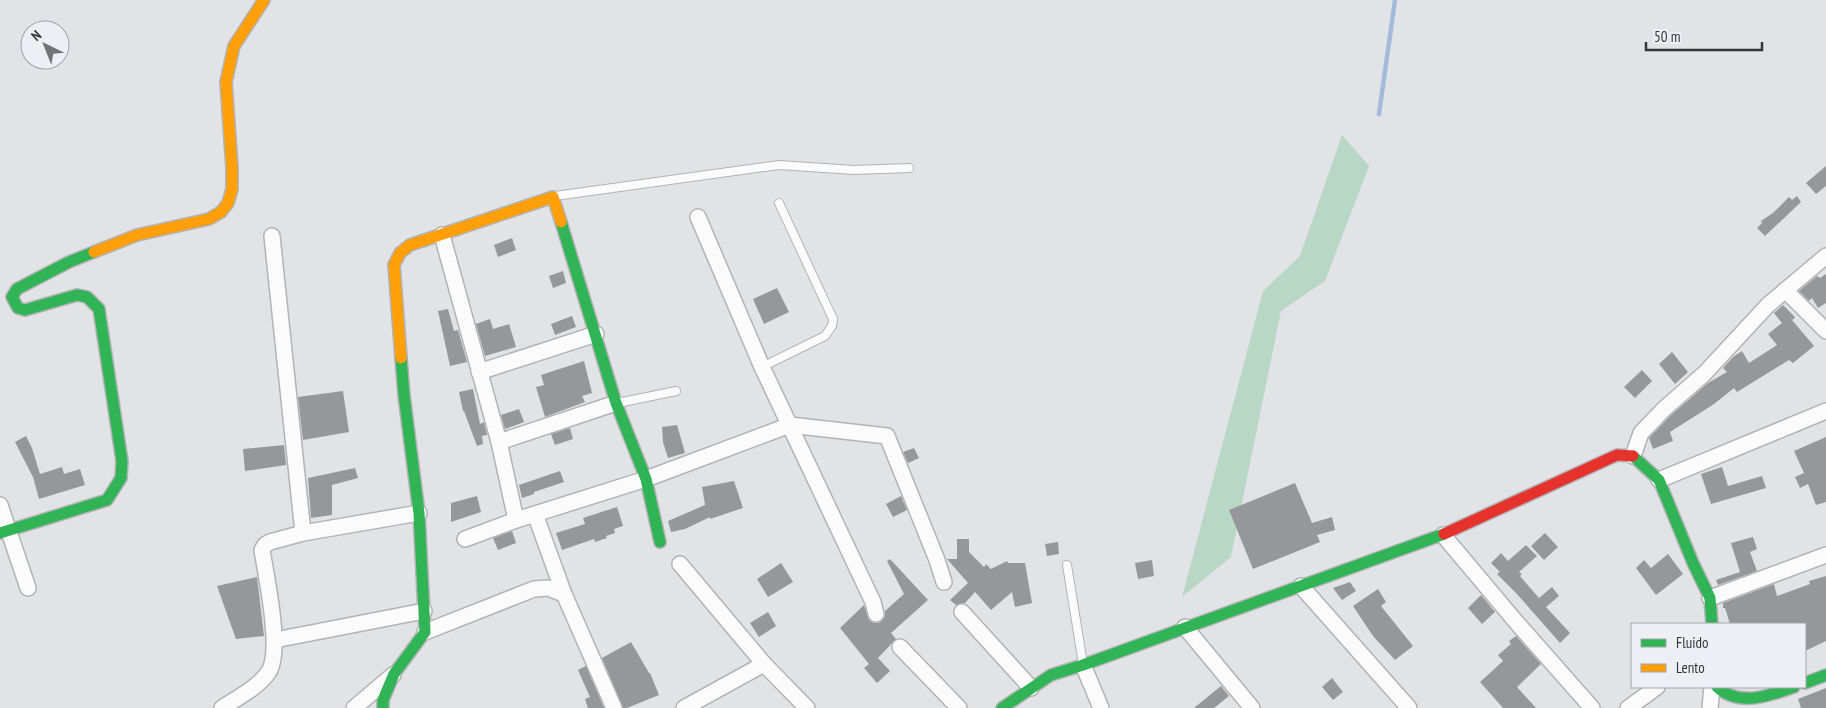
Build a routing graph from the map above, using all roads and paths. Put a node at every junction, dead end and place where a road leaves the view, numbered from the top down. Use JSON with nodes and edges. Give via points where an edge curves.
{"nodes":[{"id":1,"x":264,"y":0,"type":"edge"},
{"id":2,"x":909,"y":168,"type":"dead end"},
{"id":3,"x":553,"y":196,"type":"junction"},
{"id":4,"x":779,"y":203,"type":"dead end"},
{"id":5,"x":698,"y":217,"type":"dead end"},
{"id":6,"x":442,"y":235,"type":"junction"},
{"id":7,"x":272,"y":236,"type":"dead end"},
{"id":8,"x":1826,"y":256,"type":"edge"},
{"id":9,"x":1785,"y":290,"type":"junction"},
{"id":10,"x":1826,"y":331,"type":"edge"},
{"id":11,"x":596,"y":334,"type":"junction"},
{"id":12,"x":762,"y":367,"type":"junction"},
{"id":13,"x":479,"y":372,"type":"junction"},
{"id":14,"x":676,"y":391,"type":"dead end"},
{"id":15,"x":616,"y":403,"type":"junction"},
{"id":16,"x":1826,"y":411,"type":"edge"},
{"id":17,"x":790,"y":425,"type":"junction"},
{"id":18,"x":499,"y":442,"type":"junction"},
{"id":19,"x":1633,"y":456,"type":"junction"},
{"id":20,"x":646,"y":479,"type":"junction"},
{"id":21,"x":1659,"y":480,"type":"junction"},
{"id":22,"x":0,"y":505,"type":"edge"},
{"id":23,"x":419,"y":513,"type":"junction"},
{"id":24,"x":535,"y":514,"type":"junction"},
{"id":25,"x":516,"y":520,"type":"junction"},
{"id":26,"x":5,"y":532,"type":"edge"},
{"id":27,"x":303,"y":533,"type":"junction"},
{"id":28,"x":1443,"y":535,"type":"junction"},
{"id":29,"x":465,"y":539,"type":"dead end"},
{"id":30,"x":660,"y":542,"type":"dead end"},
{"id":31,"x":1826,"y":555,"type":"edge"},
{"id":32,"x":680,"y":564,"type":"dead end"},
{"id":33,"x":1067,"y":565,"type":"dead end"},
{"id":34,"x":944,"y":582,"type":"dead end"},
{"id":35,"x":1301,"y":586,"type":"junction"},
{"id":36,"x":28,"y":588,"type":"dead end"},
{"id":37,"x":564,"y":594,"type":"junction"},
{"id":38,"x":1710,"y":598,"type":"junction"},
{"id":39,"x":424,"y":611,"type":"junction"},
{"id":40,"x":962,"y":612,"type":"dead end"},
{"id":41,"x":876,"y":614,"type":"dead end"},
{"id":42,"x":1712,"y":623,"type":"edge"},
{"id":43,"x":1185,"y":626,"type":"junction"},
{"id":44,"x":425,"y":632,"type":"junction"},
{"id":45,"x":275,"y":640,"type":"junction"},
{"id":46,"x":900,"y":647,"type":"dead end"},
{"id":47,"x":764,"y":664,"type":"junction"},
{"id":48,"x":1083,"y":666,"type":"junction"},
{"id":49,"x":394,"y":674,"type":"junction"},
{"id":50,"x":1826,"y":675,"type":"edge"},
{"id":51,"x":1806,"y":683,"type":"edge"},
{"id":52,"x":1031,"y":688,"type":"junction"},
{"id":53,"x":1656,"y":688,"type":"edge"},
{"id":54,"x":1712,"y":688,"type":"edge"},
{"id":55,"x":1717,"y":688,"type":"edge"},
{"id":56,"x":1791,"y":688,"type":"edge"},
{"id":57,"x":222,"y":708,"type":"edge"},
{"id":58,"x":354,"y":708,"type":"edge"},
{"id":59,"x":383,"y":708,"type":"edge"},
{"id":60,"x":614,"y":708,"type":"edge"},
{"id":61,"x":684,"y":708,"type":"edge"},
{"id":62,"x":807,"y":708,"type":"edge"},
{"id":63,"x":959,"y":708,"type":"edge"},
{"id":64,"x":1002,"y":708,"type":"edge"},
{"id":65,"x":1101,"y":708,"type":"edge"},
{"id":66,"x":1252,"y":708,"type":"edge"},
{"id":67,"x":1409,"y":708,"type":"edge"},
{"id":68,"x":1592,"y":708,"type":"edge"},
{"id":69,"x":1628,"y":708,"type":"edge"},
{"id":70,"x":1710,"y":708,"type":"edge"}],
"edges":[{"from":1,"to":26,"type":"street","via":[[234,46],[226,82],[232,189],[221,212],[209,219],[136,235],[69,262],[16,289],[12,297],[18,308],[25,310],[77,294],[87,297],[99,309],[122,462],[121,478],[107,500]]},
{"from":2,"to":3,"type":"lane","via":[[854,170],[779,164]]},
{"from":3,"to":6,"type":"street"},
{"from":3,"to":11,"type":"street"},
{"from":4,"to":12,"type":"lane","via":[[833,319],[825,336]]},
{"from":5,"to":12,"type":"street"},
{"from":6,"to":13,"type":"street"},
{"from":6,"to":23,"type":"street","via":[[410,245],[394,264],[404,395]]},
{"from":7,"to":27,"type":"street"},
{"from":8,"to":9,"type":"street"},
{"from":9,"to":10,"type":"street"},
{"from":9,"to":19,"type":"street","via":[[1704,374],[1641,433]]},
{"from":11,"to":13,"type":"street"},
{"from":11,"to":15,"type":"street"},
{"from":12,"to":17,"type":"street"},
{"from":13,"to":18,"type":"street"},
{"from":14,"to":15,"type":"lane"},
{"from":15,"to":18,"type":"street"},
{"from":15,"to":20,"type":"street"},
{"from":16,"to":21,"type":"street"},
{"from":17,"to":20,"type":"street"},
{"from":17,"to":34,"type":"street","via":[[887,436]]},
{"from":17,"to":41,"type":"street"},
{"from":18,"to":25,"type":"street"},
{"from":19,"to":21,"type":"street"},
{"from":19,"to":28,"type":"street","via":[[1617,455]]},
{"from":20,"to":24,"type":"street"},
{"from":20,"to":30,"type":"street"},
{"from":21,"to":38,"type":"street"},
{"from":22,"to":26,"type":"street"},
{"from":23,"to":27,"type":"street"},
{"from":23,"to":39,"type":"street"},
{"from":24,"to":25,"type":"street"},
{"from":24,"to":37,"type":"street"},
{"from":25,"to":29,"type":"street"},
{"from":26,"to":36,"type":"street"},
{"from":27,"to":45,"type":"street","via":[[270,542],[262,550]]},
{"from":28,"to":35,"type":"street"},
{"from":28,"to":68,"type":"street"},
{"from":31,"to":38,"type":"street"},
{"from":32,"to":47,"type":"street"},
{"from":33,"to":48,"type":"lane"},
{"from":35,"to":43,"type":"street"},
{"from":35,"to":67,"type":"street"},
{"from":37,"to":44,"type":"street","via":[[548,588],[534,590]]},
{"from":37,"to":60,"type":"street"},
{"from":38,"to":42,"type":"street"},
{"from":39,"to":44,"type":"street"},
{"from":39,"to":45,"type":"street"},
{"from":40,"to":52,"type":"street"},
{"from":43,"to":48,"type":"street"},
{"from":43,"to":66,"type":"street"},
{"from":44,"to":49,"type":"street"},
{"from":45,"to":57,"type":"street","via":[[268,672],[247,692]]},
{"from":46,"to":63,"type":"street"},
{"from":47,"to":61,"type":"street"},
{"from":47,"to":62,"type":"street"},
{"from":48,"to":52,"type":"street","via":[[1051,676]]},
{"from":48,"to":65,"type":"street"},
{"from":49,"to":58,"type":"street"},
{"from":49,"to":59,"type":"street"},
{"from":50,"to":51,"type":"street"},
{"from":52,"to":64,"type":"street"},
{"from":53,"to":69,"type":"street"},
{"from":54,"to":70,"type":"street"},
{"from":55,"to":56,"type":"street","via":[[1728,702],[1748,705]]}]}
